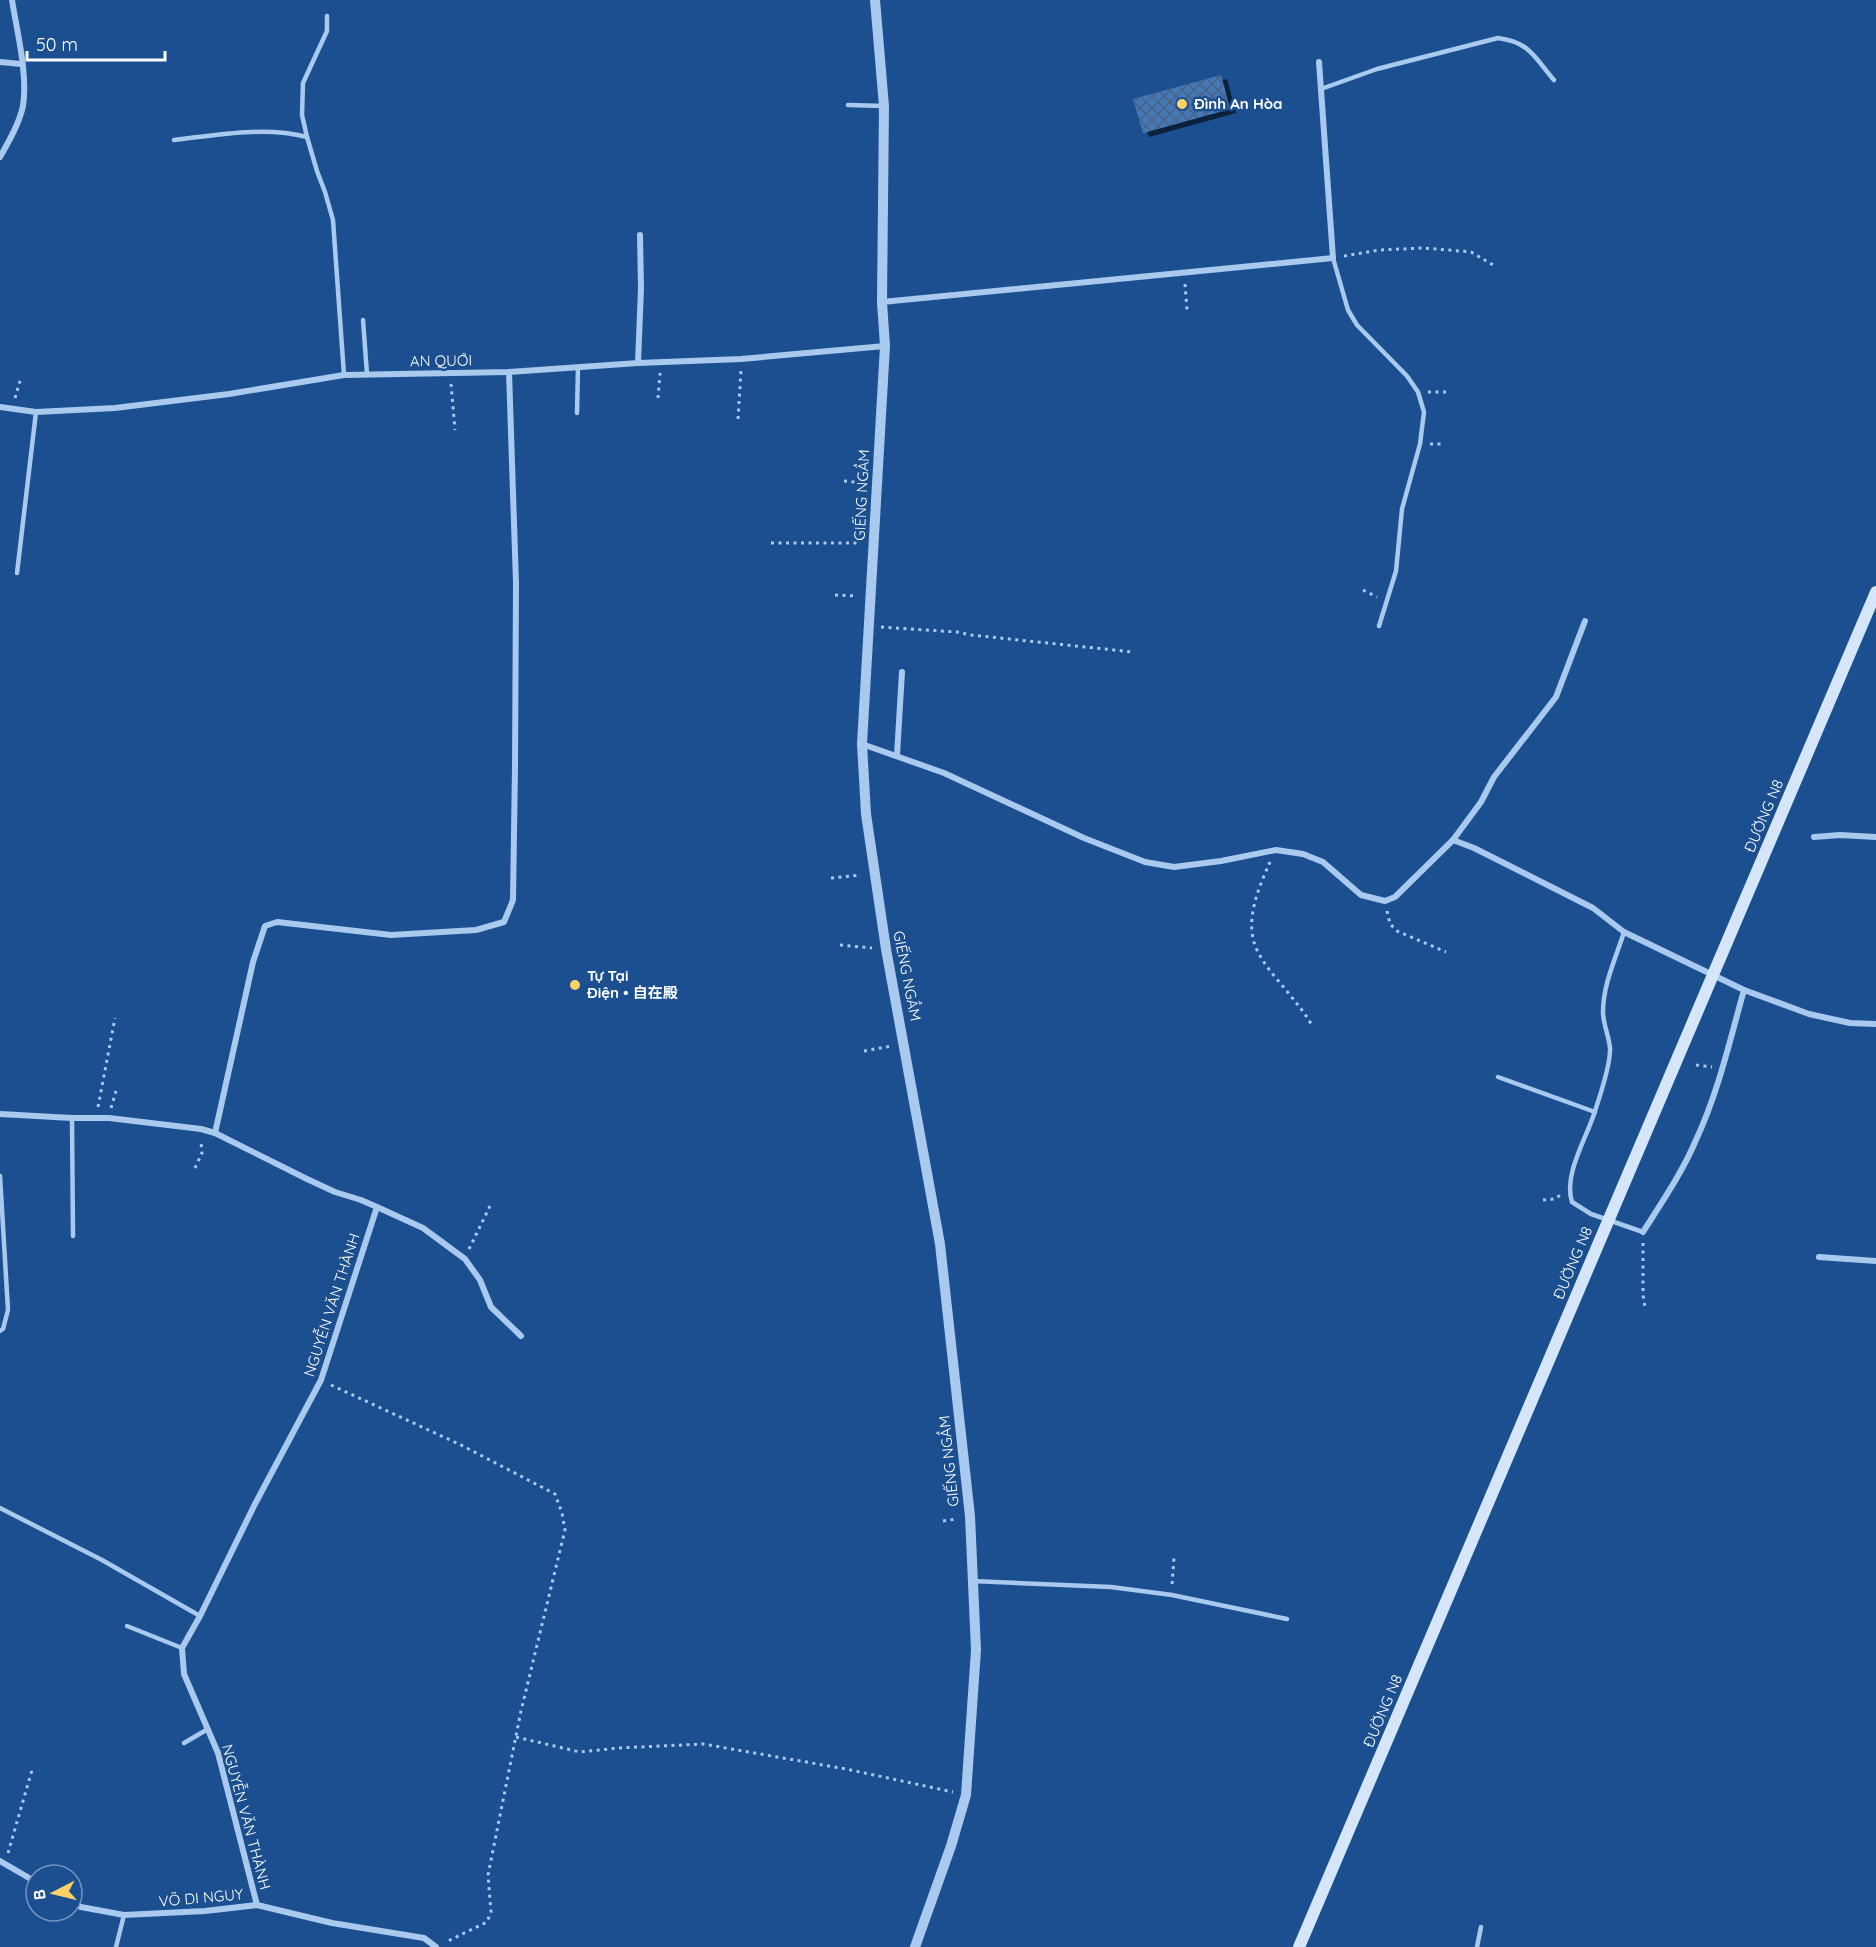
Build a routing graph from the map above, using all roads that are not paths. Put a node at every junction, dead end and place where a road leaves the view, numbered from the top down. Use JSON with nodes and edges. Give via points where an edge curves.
{"nodes":[{"id":1,"x":12,"y":0,"type":"edge"},
{"id":2,"x":875,"y":0,"type":"edge"},
{"id":3,"x":327,"y":16,"type":"dead end"},
{"id":4,"x":0,"y":62,"type":"edge"},
{"id":5,"x":1319,"y":62,"type":"dead end"},
{"id":6,"x":21,"y":64,"type":"junction"},
{"id":7,"x":1554,"y":81,"type":"dead end"},
{"id":8,"x":1321,"y":89,"type":"junction"},
{"id":9,"x":848,"y":105,"type":"dead end"},
{"id":10,"x":884,"y":106,"type":"junction"},
{"id":11,"x":307,"y":137,"type":"junction"},
{"id":12,"x":174,"y":140,"type":"dead end"},
{"id":13,"x":0,"y":157,"type":"edge"},
{"id":14,"x":640,"y":235,"type":"dead end"},
{"id":15,"x":1333,"y":258,"type":"junction"},
{"id":16,"x":882,"y":302,"type":"junction"},
{"id":17,"x":363,"y":320,"type":"dead end"},
{"id":18,"x":885,"y":346,"type":"junction"},
{"id":19,"x":638,"y":363,"type":"junction"},
{"id":20,"x":578,"y":367,"type":"junction"},
{"id":21,"x":508,"y":372,"type":"junction"},
{"id":22,"x":367,"y":374,"type":"junction"},
{"id":23,"x":344,"y":375,"type":"junction"},
{"id":24,"x":0,"y":407,"type":"edge"},
{"id":25,"x":36,"y":412,"type":"junction"},
{"id":26,"x":577,"y":413,"type":"dead end"},
{"id":27,"x":17,"y":573,"type":"dead end"},
{"id":28,"x":1876,"y":592,"type":"edge"},
{"id":29,"x":1585,"y":621,"type":"dead end"},
{"id":30,"x":1379,"y":626,"type":"dead end"},
{"id":31,"x":902,"y":672,"type":"dead end"},
{"id":32,"x":862,"y":744,"type":"junction"},
{"id":33,"x":897,"y":755,"type":"junction"},
{"id":34,"x":1814,"y":837,"type":"dead end"},
{"id":35,"x":1876,"y":837,"type":"edge"},
{"id":36,"x":1453,"y":840,"type":"junction"},
{"id":37,"x":1624,"y":932,"type":"junction"},
{"id":38,"x":1713,"y":975,"type":"junction"},
{"id":39,"x":1744,"y":990,"type":"junction"},
{"id":40,"x":1876,"y":1024,"type":"edge"},
{"id":41,"x":1498,"y":1077,"type":"dead end"},
{"id":42,"x":1595,"y":1112,"type":"junction"},
{"id":43,"x":0,"y":1114,"type":"edge"},
{"id":44,"x":72,"y":1118,"type":"junction"},
{"id":45,"x":215,"y":1133,"type":"junction"},
{"id":46,"x":0,"y":1176,"type":"edge"},
{"id":47,"x":377,"y":1207,"type":"junction"},
{"id":48,"x":1608,"y":1220,"type":"junction"},
{"id":49,"x":1643,"y":1232,"type":"joint"},
{"id":50,"x":72,"y":1236,"type":"dead end"},
{"id":51,"x":1819,"y":1257,"type":"dead end"},
{"id":52,"x":1876,"y":1261,"type":"edge"},
{"id":53,"x":0,"y":1331,"type":"edge"},
{"id":54,"x":521,"y":1336,"type":"dead end"},
{"id":55,"x":0,"y":1508,"type":"edge"},
{"id":56,"x":972,"y":1581,"type":"junction"},
{"id":57,"x":200,"y":1616,"type":"junction"},
{"id":58,"x":1287,"y":1619,"type":"dead end"},
{"id":59,"x":127,"y":1626,"type":"dead end"},
{"id":60,"x":182,"y":1648,"type":"junction"},
{"id":61,"x":208,"y":1729,"type":"junction"},
{"id":62,"x":184,"y":1743,"type":"dead end"},
{"id":63,"x":2,"y":1862,"type":"edge"},
{"id":64,"x":24,"y":1874,"type":"edge"},
{"id":65,"x":256,"y":1905,"type":"junction"},
{"id":66,"x":84,"y":1908,"type":"edge"},
{"id":67,"x":124,"y":1915,"type":"junction"},
{"id":68,"x":1481,"y":1927,"type":"dead end"},
{"id":69,"x":116,"y":1947,"type":"edge"},
{"id":70,"x":436,"y":1947,"type":"edge"},
{"id":71,"x":915,"y":1947,"type":"edge"},
{"id":72,"x":1299,"y":1947,"type":"edge"},
{"id":73,"x":1477,"y":1947,"type":"edge"}],
"edges":[{"from":1,"to":6,"type":"street"},
{"from":2,"to":10,"type":"street","name":"GIẾNG NGẦM"},
{"from":3,"to":11,"type":"lane","via":[[327,31],[303,83],[302,115]]},
{"from":4,"to":6,"type":"street"},
{"from":5,"to":8,"type":"street"},
{"from":6,"to":13,"type":"street","via":[[22,107],[12,138]]},
{"from":7,"to":8,"type":"lane","via":[[1524,45],[1498,38],[1377,69]]},
{"from":8,"to":15,"type":"street"},
{"from":9,"to":10,"type":"lane"},
{"from":10,"to":16,"type":"street","name":"GIẾNG NGẦM"},
{"from":11,"to":12,"type":"lane","via":[[278,132]]},
{"from":11,"to":23,"type":"lane","via":[[333,220]]},
{"from":14,"to":19,"type":"street"},
{"from":15,"to":16,"type":"street"},
{"from":15,"to":30,"type":"lane","via":[[1348,310],[1357,326],[1407,376],[1418,392],[1424,412],[1420,444],[1402,509],[1396,571]]},
{"from":16,"to":18,"type":"street","name":"GIẾNG NGẦM"},
{"from":17,"to":22,"type":"lane"},
{"from":18,"to":19,"type":"street","name":"AN QUỚI","via":[[741,359]]},
{"from":18,"to":32,"type":"street","name":"GIẾNG NGẦM"},
{"from":19,"to":20,"type":"street","name":"AN QUỚI"},
{"from":20,"to":21,"type":"street","name":"AN QUỚI"},
{"from":20,"to":26,"type":"lane"},
{"from":21,"to":22,"type":"street","name":"AN QUỚI"},
{"from":21,"to":45,"type":"street","via":[[516,583],[513,900],[504,922],[476,930],[391,934],[277,922],[265,926],[253,962]]},
{"from":22,"to":23,"type":"street","name":"AN QUỚI"},
{"from":23,"to":25,"type":"street","name":"AN QUỚI","via":[[115,408]]},
{"from":24,"to":25,"type":"street","name":"AN QUỚI"},
{"from":25,"to":27,"type":"lane"},
{"from":28,"to":38,"type":"main road","name":"ĐƯỜNG N8"},
{"from":29,"to":36,"type":"street","via":[[1556,697],[1494,777]]},
{"from":31,"to":33,"type":"street"},
{"from":32,"to":33,"type":"street"},
{"from":32,"to":56,"type":"street","name":"GIẾNG NGẦM","via":[[866,814],[886,949],[940,1244],[970,1516]]},
{"from":33,"to":36,"type":"street","via":[[1145,862],[1174,867],[1276,850],[1303,854],[1323,862],[1361,896],[1385,901],[1395,897]]},
{"from":34,"to":35,"type":"street"},
{"from":36,"to":37,"type":"street","via":[[1593,908]]},
{"from":37,"to":38,"type":"street"},
{"from":37,"to":42,"type":"lane","via":[[1605,989],[1603,1013],[1610,1048]]},
{"from":38,"to":39,"type":"street"},
{"from":38,"to":48,"type":"main road","name":"ĐƯỜNG N8"},
{"from":39,"to":40,"type":"street","via":[[1809,1014]]},
{"from":39,"to":49,"type":"street","via":[[1696,1141]]},
{"from":41,"to":42,"type":"lane"},
{"from":42,"to":48,"type":"lane","via":[[1568,1192],[1572,1202]]},
{"from":43,"to":44,"type":"street"},
{"from":44,"to":45,"type":"street"},
{"from":44,"to":50,"type":"lane"},
{"from":45,"to":47,"type":"street","via":[[316,1183]]},
{"from":46,"to":53,"type":"lane","via":[[8,1310]]},
{"from":47,"to":54,"type":"street","via":[[423,1228],[465,1259],[480,1280],[491,1307]]},
{"from":47,"to":57,"type":"street","name":"NGUYỄN VĂN THÀNH","via":[[321,1380]]},
{"from":48,"to":49,"type":"lane"},
{"from":48,"to":72,"type":"main road","name":"ĐƯỜNG N8"},
{"from":51,"to":52,"type":"street"},
{"from":55,"to":57,"type":"lane"},
{"from":56,"to":58,"type":"lane","via":[[1111,1587],[1172,1595]]},
{"from":56,"to":71,"type":"street","name":"GIẾNG NGẦM","via":[[976,1650],[966,1794]]},
{"from":57,"to":60,"type":"street","name":"NGUYỄN VĂN THÀNH"},
{"from":59,"to":60,"type":"lane"},
{"from":60,"to":61,"type":"street","name":"NGUYỄN VĂN THÀNH","via":[[184,1674]]},
{"from":61,"to":62,"type":"lane"},
{"from":61,"to":65,"type":"street","name":"NGUYỄN VĂN THÀNH","via":[[218,1753]]},
{"from":63,"to":64,"type":"street"},
{"from":65,"to":67,"type":"street","name":"VÕ DI NGUY"},
{"from":65,"to":70,"type":"street","name":"VÕ DI NGUY","via":[[332,1923],[424,1938]]},
{"from":66,"to":67,"type":"street","name":"VÕ DI NGUY"},
{"from":67,"to":69,"type":"lane"},
{"from":68,"to":73,"type":"lane"}]}
